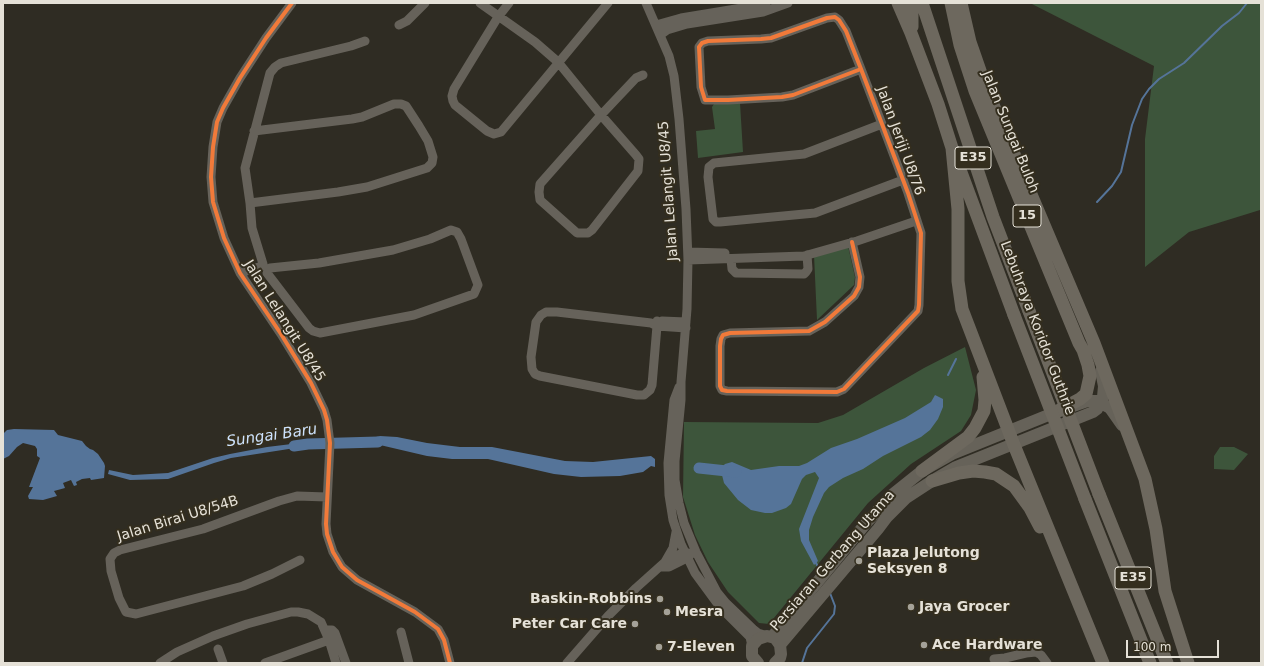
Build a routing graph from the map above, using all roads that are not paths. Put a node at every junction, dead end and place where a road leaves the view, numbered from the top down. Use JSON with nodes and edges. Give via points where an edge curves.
{"nodes":[{"id":1,"x":292,"y":3,"type":"edge"},
{"id":2,"x":426,"y":3,"type":"edge"},
{"id":3,"x":480,"y":3,"type":"edge"},
{"id":4,"x":509,"y":3,"type":"edge"},
{"id":5,"x":608,"y":3,"type":"edge"},
{"id":6,"x":646,"y":3,"type":"edge"},
{"id":7,"x":766,"y":3,"type":"edge"},
{"id":8,"x":788,"y":3,"type":"edge"},
{"id":9,"x":898,"y":3,"type":"edge"},
{"id":10,"x":912,"y":3,"type":"edge"},
{"id":11,"x":922,"y":3,"type":"edge"},
{"id":12,"x":951,"y":3,"type":"edge"},
{"id":13,"x":961,"y":3,"type":"edge"},
{"id":14,"x":498,"y":17,"type":"junction"},
{"id":15,"x":400,"y":25,"type":"dead end"},
{"id":16,"x":656,"y":26,"type":"junction"},
{"id":17,"x":912,"y":33,"type":"junction"},
{"id":18,"x":660,"y":35,"type":"junction"},
{"id":19,"x":365,"y":41,"type":"dead end"},
{"id":20,"x":558,"y":62,"type":"junction"},
{"id":21,"x":861,"y":69,"type":"junction"},
{"id":22,"x":643,"y":75,"type":"dead end"},
{"id":23,"x":601,"y":115,"type":"junction"},
{"id":24,"x":882,"y":124,"type":"junction"},
{"id":25,"x":254,"y":131,"type":"junction"},
{"id":26,"x":952,"y":148,"type":"junction"},
{"id":27,"x":903,"y":180,"type":"junction"},
{"id":28,"x":250,"y":203,"type":"junction"},
{"id":29,"x":916,"y":221,"type":"junction"},
{"id":30,"x":852,"y":242,"type":"junction"},
{"id":31,"x":830,"y":247,"type":"junction"},
{"id":32,"x":807,"y":255,"type":"junction"},
{"id":33,"x":688,"y":256,"type":"junction"},
{"id":34,"x":731,"y":258,"type":"junction"},
{"id":35,"x":265,"y":269,"type":"junction"},
{"id":36,"x":241,"y":275,"type":"junction"},
{"id":37,"x":655,"y":323,"type":"junction"},
{"id":38,"x":686,"y":325,"type":"junction"},
{"id":39,"x":1094,"y":343,"type":"junction"},
{"id":40,"x":979,"y":354,"type":"junction"},
{"id":41,"x":1100,"y":403,"type":"junction"},
{"id":42,"x":1056,"y":412,"type":"junction"},
{"id":43,"x":1009,"y":432,"type":"junction"},
{"id":44,"x":1130,"y":437,"type":"junction"},
{"id":45,"x":1014,"y":445,"type":"junction"},
{"id":46,"x":922,"y":471,"type":"junction"},
{"id":47,"x":932,"y":481,"type":"junction"},
{"id":48,"x":673,"y":495,"type":"junction"},
{"id":49,"x":327,"y":497,"type":"junction"},
{"id":50,"x":676,"y":529,"type":"junction"},
{"id":51,"x":690,"y":540,"type":"junction"},
{"id":52,"x":1060,"y":554,"type":"junction"},
{"id":53,"x":687,"y":555,"type":"junction"},
{"id":54,"x":300,"y":560,"type":"dead end"},
{"id":55,"x":700,"y":561,"type":"junction"},
{"id":56,"x":665,"y":565,"type":"junction"},
{"id":57,"x":695,"y":573,"type":"junction"},
{"id":58,"x":325,"y":630,"type":"junction"},
{"id":59,"x":401,"y":632,"type":"dead end"},
{"id":60,"x":773,"y":639,"type":"junction"},
{"id":61,"x":329,"y":640,"type":"junction"},
{"id":62,"x":218,"y":649,"type":"dead end"},
{"id":63,"x":753,"y":657,"type":"edge"},
{"id":64,"x":994,"y":658,"type":"dead end"},
{"id":65,"x":780,"y":661,"type":"edge"},
{"id":66,"x":160,"y":663,"type":"edge"},
{"id":67,"x":223,"y":663,"type":"edge"},
{"id":68,"x":265,"y":663,"type":"edge"},
{"id":69,"x":336,"y":663,"type":"edge"},
{"id":70,"x":346,"y":663,"type":"edge"},
{"id":71,"x":409,"y":663,"type":"edge"},
{"id":72,"x":450,"y":663,"type":"edge"},
{"id":73,"x":567,"y":663,"type":"edge"},
{"id":74,"x":1047,"y":663,"type":"edge"},
{"id":75,"x":1103,"y":663,"type":"edge"},
{"id":76,"x":1150,"y":663,"type":"edge"},
{"id":77,"x":1167,"y":663,"type":"edge"},
{"id":78,"x":1188,"y":663,"type":"edge"}],
"edges":[{"from":1,"to":36,"type":"street","name":"Jalan Lelangit U8/45","via":[[230,93],[217,122],[214,136],[211,177],[213,202],[224,238]]},
{"from":2,"to":15,"type":"street"},
{"from":3,"to":14,"type":"street"},
{"from":4,"to":14,"type":"street"},
{"from":5,"to":20,"type":"street"},
{"from":6,"to":16,"type":"street","name":"Jalan Lelangit U8/45"},
{"from":7,"to":16,"type":"street","via":[[681,18]]},
{"from":8,"to":18,"type":"street","via":[[763,12],[687,24]]},
{"from":9,"to":17,"type":"highway","name":"Lebuhraya Koridor Guthrie","number":"E35"},
{"from":10,"to":17,"type":"highway"},
{"from":11,"to":77,"type":"highway","name":"Lebuhraya Koridor Guthrie","number":"E35","bridge":true,"via":[[993,217]]},
{"from":12,"to":42,"type":"highway","name":"Jalan Sungai Buloh","number":"15","via":[[960,45],[975,91],[1084,350],[1088,365],[1090,376],[1086,394]]},
{"from":13,"to":39,"type":"highway","name":"Jalan Sungai Buloh","number":"15","via":[[970,42],[986,88]]},
{"from":14,"to":20,"type":"street","via":[[535,42]]},
{"from":14,"to":20,"type":"street","via":[[452,96],[455,105],[487,131],[494,134],[501,132]]},
{"from":16,"to":18,"type":"street","name":"Jalan Lelangit U8/45"},
{"from":17,"to":26,"type":"highway","name":"Lebuhraya Koridor Guthrie","number":"E35"},
{"from":18,"to":33,"type":"street","name":"Jalan Lelangit U8/45","via":[[674,76]]},
{"from":19,"to":25,"type":"street","via":[[278,64],[269,77]]},
{"from":20,"to":23,"type":"street"},
{"from":21,"to":21,"type":"street","name":"Jalan Jeriji U8/76","via":[[845,26],[835,17],[761,40],[708,41],[702,43],[699,49],[701,91],[705,100],[782,97]]},
{"from":21,"to":24,"type":"street","name":"Jalan Jeriji U8/76"},
{"from":22,"to":23,"type":"street","via":[[636,78]]},
{"from":23,"to":23,"type":"street","via":[[542,182],[539,189],[540,200],[579,233],[588,233],[592,230],[639,168],[639,159]]},
{"from":24,"to":27,"type":"street","name":"Jalan Jeriji U8/76"},
{"from":24,"to":27,"type":"street","via":[[804,154],[714,163],[709,167],[708,177],[713,219],[716,222],[756,220],[816,213]]},
{"from":25,"to":28,"type":"street","via":[[245,168]]},
{"from":25,"to":28,"type":"street","via":[[356,119],[394,104],[401,104],[406,106],[412,115],[428,141],[434,157],[427,168],[367,187]]},
{"from":26,"to":40,"type":"highway","via":[[958,209],[958,281],[962,309]]},
{"from":26,"to":76,"type":"highway","name":"Lebuhraya Koridor Guthrie","number":"E35","bridge":true,"via":[[1014,315]]},
{"from":27,"to":29,"type":"street","name":"Jalan Jeriji U8/76"},
{"from":28,"to":35,"type":"street","via":[[252,228]]},
{"from":29,"to":30,"type":"street"},
{"from":29,"to":30,"type":"street","name":"Jalan Jeriji U8/76","via":[[921,236],[918,311],[844,389],[837,392],[722,390],[720,346],[723,335],[809,331],[825,322],[854,296],[859,287],[860,277]]},
{"from":30,"to":31,"type":"street"},
{"from":31,"to":32,"type":"street"},
{"from":31,"to":33,"type":"street"},
{"from":32,"to":34,"type":"street"},
{"from":32,"to":34,"type":"street","via":[[808,269],[804,274],[736,273],[732,269]]},
{"from":33,"to":34,"type":"street"},
{"from":33,"to":38,"type":"street","name":"Jalan Lelangit U8/45"},
{"from":35,"to":35,"type":"street","via":[[393,250],[451,230],[456,232],[461,240],[478,282],[474,294],[407,317],[313,332]]},
{"from":35,"to":36,"type":"street"},
{"from":36,"to":49,"type":"street","name":"Jalan Lelangit U8/45","via":[[281,334],[318,396],[327,420],[330,443]]},
{"from":37,"to":37,"type":"street","via":[[557,312],[543,314],[535,325],[532,369],[540,376],[644,395],[652,385]]},
{"from":37,"to":38,"type":"street"},
{"from":38,"to":48,"type":"street","name":"Jalan Lelangit U8/45","via":[[680,382],[674,400],[674,437],[668,463]]},
{"from":39,"to":41,"type":"main road","via":[[1104,386]]},
{"from":39,"to":44,"type":"highway","name":"Jalan Sungai Buloh"},
{"from":40,"to":43,"type":"highway"},
{"from":40,"to":46,"type":"highway","via":[[985,400],[980,420],[968,437]]},
{"from":41,"to":42,"type":"main road","name":"Persiaran Gerbang Utama","via":[[1087,401]]},
{"from":41,"to":44,"type":"main road","via":[[1110,408]]},
{"from":41,"to":45,"type":"main road","name":"Persiaran Gerbang Utama","via":[[1097,409],[1089,414]]},
{"from":42,"to":43,"type":"main road","name":"Persiaran Gerbang Utama"},
{"from":43,"to":45,"type":"highway"},
{"from":43,"to":46,"type":"main road","name":"Persiaran Gerbang Utama","via":[[952,454]]},
{"from":44,"to":78,"type":"highway","name":"Jalan Sungai Buloh","via":[[1145,479],[1156,528],[1165,591]]},
{"from":45,"to":47,"type":"main road","name":"Persiaran Gerbang Utama","via":[[956,467]]},
{"from":45,"to":52,"type":"highway"},
{"from":46,"to":60,"type":"main road","name":"Persiaran Gerbang Utama","via":[[892,495],[876,513]]},
{"from":47,"to":52,"type":"highway","via":[[973,471],[991,473],[1005,480],[1022,495],[1050,547]]},
{"from":47,"to":60,"type":"main road","name":"Persiaran Gerbang Utama","via":[[906,498],[822,595]]},
{"from":48,"to":50,"type":"street","name":"Jalan Lelangit U8/45","via":[[673,520]]},
{"from":48,"to":51,"type":"street","name":"Jalan Lelangit U8/45"},
{"from":49,"to":54,"type":"street","name":"Jalan Birai U8/54B","via":[[297,496],[279,501],[203,529],[120,550],[110,559],[119,598],[126,612],[136,614],[243,586]]},
{"from":49,"to":72,"type":"street","name":"Jalan Lelangit U8/45","via":[[327,534],[342,567],[357,580],[415,612],[438,629]]},
{"from":50,"to":53,"type":"street","name":"Jalan Lelangit U8/45"},
{"from":50,"to":56,"type":"street","via":[[673,548]]},
{"from":51,"to":53,"type":"street"},
{"from":51,"to":55,"type":"street","name":"Jalan Lelangit U8/45"},
{"from":52,"to":75,"type":"highway"},
{"from":53,"to":55,"type":"street"},
{"from":53,"to":56,"type":"street"},
{"from":53,"to":57,"type":"street","name":"Jalan Lelangit U8/45"},
{"from":55,"to":60,"type":"street","name":"Jalan Lelangit U8/45","via":[[726,604],[758,633]]},
{"from":56,"to":57,"type":"street","via":[[684,567]]},
{"from":56,"to":73,"type":"street","via":[[622,602]]},
{"from":57,"to":63,"type":"street","name":"Jalan Lelangit U8/45","via":[[720,607],[750,637]]},
{"from":58,"to":61,"type":"street"},
{"from":58,"to":66,"type":"street","via":[[319,620],[303,612],[291,612],[213,636],[177,652]]},
{"from":58,"to":70,"type":"street","via":[[332,630],[335,633]]},
{"from":59,"to":71,"type":"street"},
{"from":60,"to":63,"type":"main road","via":[[758,639]]},
{"from":60,"to":65,"type":"main road","via":[[782,649]]},
{"from":61,"to":68,"type":"street"},
{"from":61,"to":69,"type":"street"},
{"from":62,"to":67,"type":"street"},
{"from":64,"to":74,"type":"street","via":[[1036,652]]}]}
